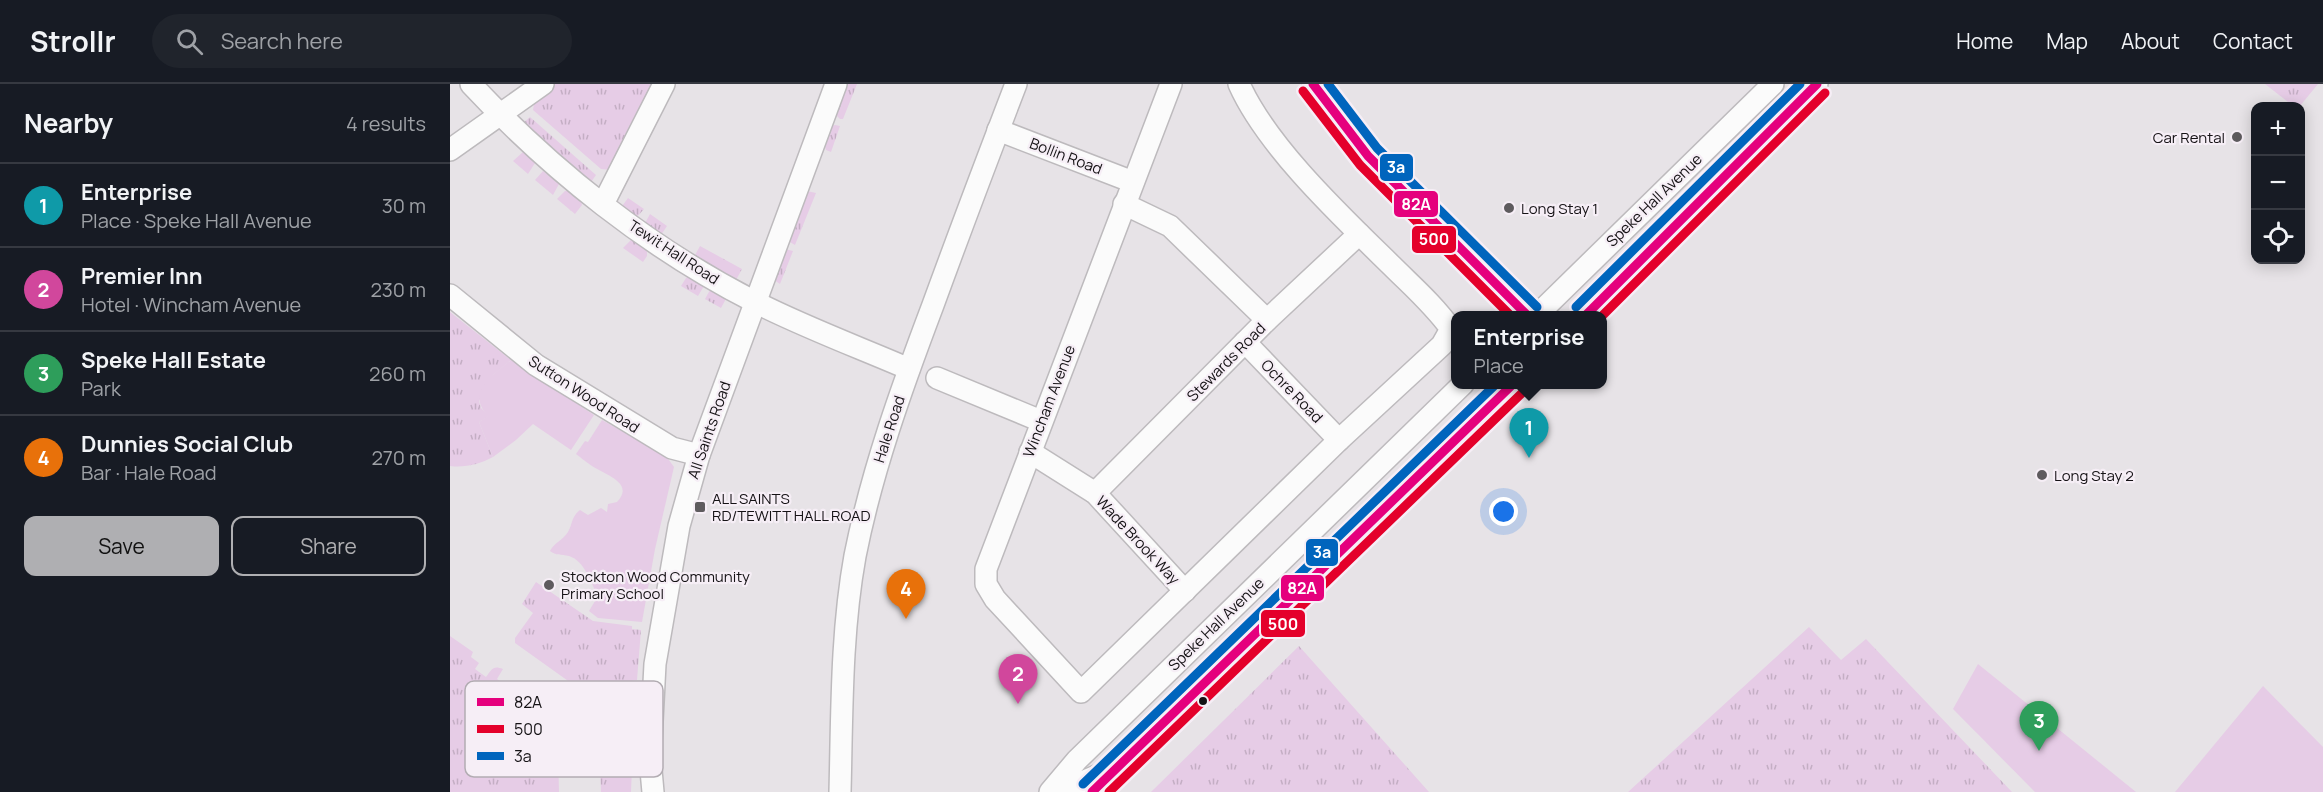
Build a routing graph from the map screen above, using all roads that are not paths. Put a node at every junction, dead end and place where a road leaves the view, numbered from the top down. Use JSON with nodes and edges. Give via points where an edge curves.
{"nodes":[{"id":1,"x":471,"y":84,"type":"edge"},
{"id":2,"x":543,"y":84,"type":"edge"},
{"id":3,"x":664,"y":84,"type":"edge"},
{"id":4,"x":836,"y":84,"type":"edge"},
{"id":5,"x":1016,"y":84,"type":"edge"},
{"id":6,"x":1171,"y":84,"type":"edge"},
{"id":7,"x":1239,"y":84,"type":"edge"},
{"id":8,"x":1313,"y":84,"type":"edge"},
{"id":9,"x":1773,"y":84,"type":"edge"},
{"id":10,"x":1817,"y":84,"type":"edge"},
{"id":11,"x":500,"y":115,"type":"junction"},
{"id":12,"x":998,"y":130,"type":"junction"},
{"id":13,"x":450,"y":150,"type":"edge"},
{"id":14,"x":1133,"y":182,"type":"junction"},
{"id":15,"x":603,"y":204,"type":"junction"},
{"id":16,"x":1124,"y":204,"type":"junction"},
{"id":17,"x":1359,"y":234,"type":"junction"},
{"id":18,"x":450,"y":295,"type":"edge"},
{"id":19,"x":755,"y":302,"type":"junction"},
{"id":20,"x":1525,"y":311,"type":"edge"},
{"id":21,"x":1540,"y":311,"type":"edge"},
{"id":22,"x":1588,"y":311,"type":"edge"},
{"id":23,"x":1267,"y":320,"type":"junction"},
{"id":24,"x":1245,"y":342,"type":"junction"},
{"id":25,"x":909,"y":369,"type":"junction"},
{"id":26,"x":938,"y":378,"type":"dead end"},
{"id":27,"x":1458,"y":389,"type":"edge"},
{"id":28,"x":1509,"y":389,"type":"edge"},
{"id":29,"x":1041,"y":421,"type":"junction"},
{"id":30,"x":1339,"y":440,"type":"junction"},
{"id":31,"x":1030,"y":452,"type":"junction"},
{"id":32,"x":699,"y":455,"type":"junction"},
{"id":33,"x":1095,"y":493,"type":"junction"},
{"id":34,"x":1185,"y":591,"type":"junction"},
{"id":35,"x":654,"y":681,"type":"edge"},
{"id":36,"x":1115,"y":768,"type":"junction"},
{"id":37,"x":652,"y":777,"type":"edge"},
{"id":38,"x":653,"y":792,"type":"edge"},
{"id":39,"x":840,"y":792,"type":"edge"},
{"id":40,"x":1050,"y":792,"type":"edge"},
{"id":41,"x":1073,"y":792,"type":"edge"},
{"id":42,"x":1092,"y":792,"type":"edge"}],
"edges":[{"from":1,"to":11,"type":"street","name":"Tewit Hall Road"},
{"from":2,"to":11,"type":"street"},
{"from":3,"to":15,"type":"street"},
{"from":4,"to":19,"type":"street","name":"All Saints Road"},
{"from":5,"to":12,"type":"street","name":"Hale Road"},
{"from":6,"to":14,"type":"street","name":"Wincham Avenue"},
{"from":7,"to":17,"type":"street","via":[[1292,162]]},
{"from":8,"to":20,"type":"street","via":[[1368,156]]},
{"from":9,"to":21,"type":"street","name":"Speke Hall Avenue"},
{"from":10,"to":22,"type":"street"},
{"from":11,"to":13,"type":"street"},
{"from":11,"to":15,"type":"street","name":"Tewit Hall Road"},
{"from":12,"to":14,"type":"street","name":"Bollin Road"},
{"from":12,"to":25,"type":"street","name":"Hale Road"},
{"from":14,"to":16,"type":"street","name":"Wincham Avenue"},
{"from":15,"to":19,"type":"street","name":"Tewit Hall Road","via":[[666,249]]},
{"from":16,"to":23,"type":"street","via":[[1170,226]]},
{"from":16,"to":29,"type":"street","name":"Wincham Avenue"},
{"from":17,"to":23,"type":"street","name":"Stewards Road"},
{"from":17,"to":30,"type":"street","via":[[1440,313],[1451,329],[1442,345]]},
{"from":18,"to":32,"type":"street","name":"Sutton Wood Road","via":[[536,365],[672,448]]},
{"from":19,"to":25,"type":"street","name":"Tewit Hall Road"},
{"from":19,"to":32,"type":"street","name":"All Saints Road"},
{"from":23,"to":24,"type":"street","name":"Stewards Road"},
{"from":24,"to":30,"type":"street","name":"Ochre Road"},
{"from":24,"to":33,"type":"street","name":"Stewards Road"},
{"from":25,"to":39,"type":"street","name":"Hale Road","via":[[882,447],[855,558],[843,690]]},
{"from":26,"to":29,"type":"street"},
{"from":27,"to":40,"type":"street","name":"Speke Hall Avenue","via":[[1077,760]]},
{"from":28,"to":36,"type":"street"},
{"from":29,"to":31,"type":"street","name":"Wincham Avenue"},
{"from":30,"to":34,"type":"street"},
{"from":31,"to":33,"type":"street","name":"Wade Brook Way"},
{"from":31,"to":34,"type":"street","name":"Wincham Avenue","via":[[986,569],[986,584],[995,599],[1081,692]]},
{"from":32,"to":35,"type":"street","name":"All Saints Road","via":[[680,526]]},
{"from":33,"to":34,"type":"street","name":"Wade Brook Way"},
{"from":36,"to":41,"type":"street","via":[[1080,783]]},
{"from":36,"to":42,"type":"street"},
{"from":37,"to":38,"type":"street","name":"All Saints Road"}]}
